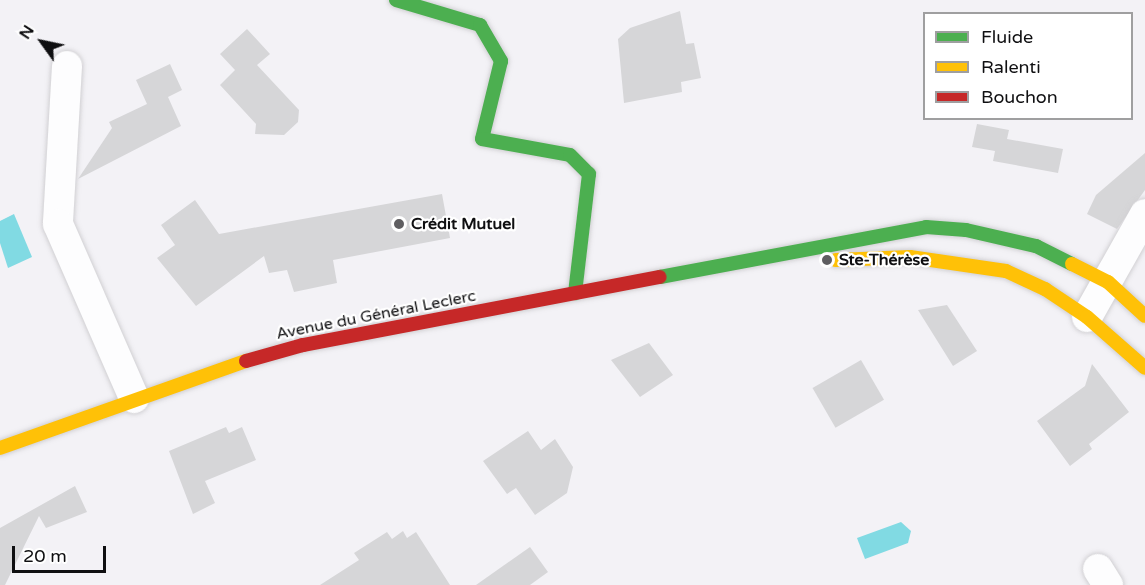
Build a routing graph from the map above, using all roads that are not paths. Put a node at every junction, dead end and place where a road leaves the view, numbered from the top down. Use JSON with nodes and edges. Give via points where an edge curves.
{"nodes":[{"id":1,"x":396,"y":0,"type":"edge"},
{"id":2,"x":67,"y":66,"type":"dead end"},
{"id":3,"x":1145,"y":214,"type":"edge"},
{"id":4,"x":771,"y":259,"type":"junction"},
{"id":5,"x":1108,"y":282,"type":"junction"},
{"id":6,"x":574,"y":293,"type":"junction"},
{"id":7,"x":1145,"y":316,"type":"edge"},
{"id":8,"x":1087,"y":317,"type":"junction"},
{"id":9,"x":1145,"y":368,"type":"edge"},
{"id":10,"x":134,"y":398,"type":"junction"},
{"id":11,"x":0,"y":448,"type":"edge"}],
"edges":[{"from":1,"to":6,"type":"main road","via":[[480,26],[501,61],[484,116],[482,139],[570,155],[589,174]]},
{"from":2,"to":10,"type":"street","via":[[58,224]]},
{"from":3,"to":5,"type":"street"},
{"from":4,"to":5,"type":"main road","name":"Avenue du Général Leclerc","via":[[926,227],[966,230],[1036,246]]},
{"from":4,"to":6,"type":"main road","name":"Avenue du Général Leclerc"},
{"from":4,"to":8,"type":"main road","name":"Avenue du Général Leclerc","via":[[910,257],[964,261],[1026,280]]},
{"from":5,"to":7,"type":"main road","name":"Avenue du Général Leclerc"},
{"from":5,"to":8,"type":"street"},
{"from":6,"to":10,"type":"main road","name":"Avenue du Général Leclerc","via":[[303,345]]},
{"from":8,"to":9,"type":"main road","name":"Avenue du Général Leclerc"},
{"from":10,"to":11,"type":"main road","name":"Avenue du Général Leclerc"}]}
